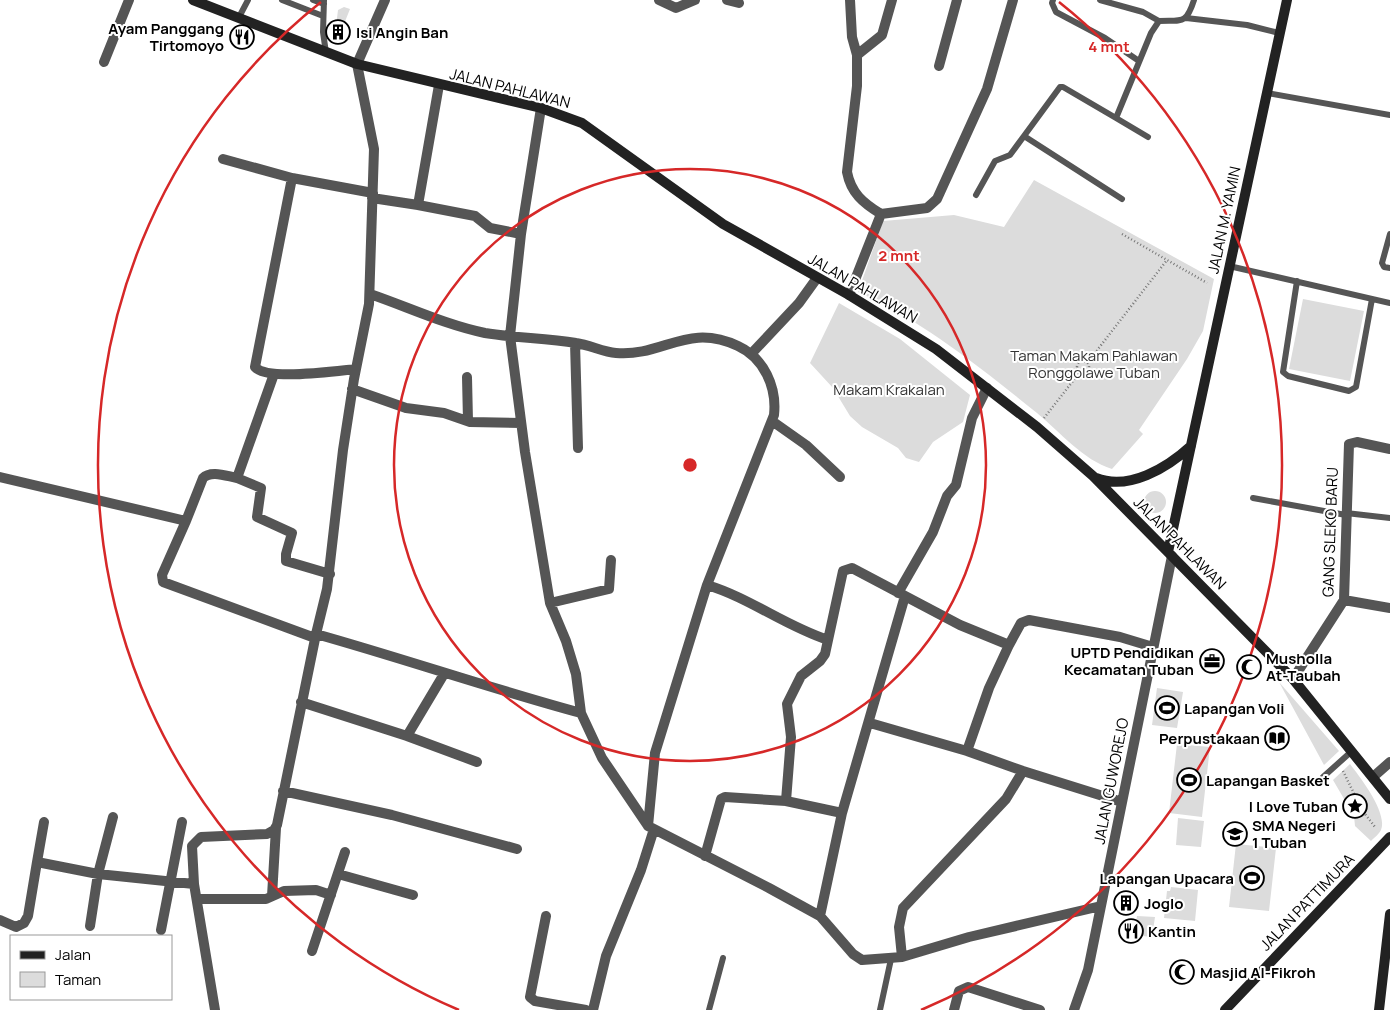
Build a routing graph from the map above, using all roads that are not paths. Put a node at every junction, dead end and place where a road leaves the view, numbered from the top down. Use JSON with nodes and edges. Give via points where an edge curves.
{"nodes":[{"id":1,"x":129,"y":0,"type":"edge"},
{"id":2,"x":193,"y":0,"type":"edge"},
{"id":3,"x":248,"y":0,"type":"edge"},
{"id":4,"x":282,"y":0,"type":"edge"},
{"id":5,"x":313,"y":0,"type":"edge"},
{"id":6,"x":384,"y":0,"type":"edge"},
{"id":7,"x":659,"y":0,"type":"edge"},
{"id":8,"x":695,"y":0,"type":"edge"},
{"id":9,"x":727,"y":0,"type":"edge"},
{"id":10,"x":850,"y":0,"type":"edge"},
{"id":11,"x":892,"y":0,"type":"edge"},
{"id":12,"x":957,"y":0,"type":"edge"},
{"id":13,"x":1013,"y":0,"type":"edge"},
{"id":14,"x":1053,"y":0,"type":"edge"},
{"id":15,"x":1100,"y":0,"type":"edge"},
{"id":16,"x":1194,"y":0,"type":"edge"},
{"id":17,"x":1287,"y":0,"type":"edge"},
{"id":18,"x":324,"y":2,"type":"edge"},
{"id":19,"x":738,"y":3,"type":"dead end"},
{"id":20,"x":323,"y":16,"type":"junction"},
{"id":21,"x":1186,"y":18,"type":"junction"},
{"id":22,"x":238,"y":19,"type":"junction"},
{"id":23,"x":1159,"y":21,"type":"junction"},
{"id":24,"x":1279,"y":33,"type":"junction"},
{"id":25,"x":326,"y":53,"type":"junction"},
{"id":26,"x":857,"y":55,"type":"junction"},
{"id":27,"x":1139,"y":61,"type":"junction"},
{"id":28,"x":104,"y":62,"type":"dead end"},
{"id":29,"x":357,"y":64,"type":"junction"},
{"id":30,"x":938,"y":66,"type":"dead end"},
{"id":31,"x":439,"y":85,"type":"junction"},
{"id":32,"x":1267,"y":93,"type":"junction"},
{"id":33,"x":541,"y":108,"type":"junction"},
{"id":34,"x":1390,"y":115,"type":"edge"},
{"id":35,"x":1116,"y":118,"type":"junction"},
{"id":36,"x":1024,"y":136,"type":"junction"},
{"id":37,"x":1148,"y":137,"type":"dead end"},
{"id":38,"x":223,"y":159,"type":"dead end"},
{"id":39,"x":292,"y":178,"type":"junction"},
{"id":40,"x":373,"y":195,"type":"junction"},
{"id":41,"x":976,"y":195,"type":"dead end"},
{"id":42,"x":1122,"y":199,"type":"dead end"},
{"id":43,"x":418,"y":205,"type":"junction"},
{"id":44,"x":881,"y":214,"type":"junction"},
{"id":45,"x":521,"y":234,"type":"junction"},
{"id":46,"x":1390,"y":234,"type":"edge"},
{"id":47,"x":1229,"y":266,"type":"junction"},
{"id":48,"x":1390,"y":268,"type":"edge"},
{"id":49,"x":817,"y":278,"type":"junction"},
{"id":50,"x":1297,"y":281,"type":"junction"},
{"id":51,"x":370,"y":294,"type":"junction"},
{"id":52,"x":849,"y":295,"type":"junction"},
{"id":53,"x":1372,"y":299,"type":"junction"},
{"id":54,"x":1390,"y":302,"type":"edge"},
{"id":55,"x":510,"y":336,"type":"junction"},
{"id":56,"x":575,"y":343,"type":"junction"},
{"id":57,"x":752,"y":353,"type":"junction"},
{"id":58,"x":356,"y":369,"type":"junction"},
{"id":59,"x":274,"y":374,"type":"junction"},
{"id":60,"x":468,"y":377,"type":"dead end"},
{"id":61,"x":987,"y":388,"type":"junction"},
{"id":62,"x":352,"y":389,"type":"junction"},
{"id":63,"x":468,"y":421,"type":"junction"},
{"id":64,"x":772,"y":421,"type":"junction"},
{"id":65,"x":521,"y":423,"type":"junction"},
{"id":66,"x":1191,"y":446,"type":"junction"},
{"id":67,"x":578,"y":448,"type":"dead end"},
{"id":68,"x":1390,"y":449,"type":"edge"},
{"id":69,"x":1093,"y":476,"type":"junction"},
{"id":70,"x":0,"y":477,"type":"edge"},
{"id":71,"x":840,"y":477,"type":"dead end"},
{"id":72,"x":237,"y":478,"type":"junction"},
{"id":73,"x":1253,"y":498,"type":"dead end"},
{"id":74,"x":1346,"y":514,"type":"junction"},
{"id":75,"x":1390,"y":518,"type":"edge"},
{"id":76,"x":186,"y":521,"type":"junction"},
{"id":77,"x":1170,"y":554,"type":"junction"},
{"id":78,"x":610,"y":560,"type":"dead end"},
{"id":79,"x":330,"y":574,"type":"junction"},
{"id":80,"x":707,"y":585,"type":"junction"},
{"id":81,"x":902,"y":595,"type":"junction"},
{"id":82,"x":1344,"y":600,"type":"junction"},
{"id":83,"x":550,"y":603,"type":"junction"},
{"id":84,"x":1390,"y":608,"type":"edge"},
{"id":85,"x":315,"y":636,"type":"junction"},
{"id":86,"x":828,"y":640,"type":"junction"},
{"id":87,"x":1009,"y":645,"type":"junction"},
{"id":88,"x":1154,"y":647,"type":"junction"},
{"id":89,"x":444,"y":674,"type":"junction"},
{"id":90,"x":1293,"y":679,"type":"junction"},
{"id":91,"x":301,"y":702,"type":"junction"},
{"id":92,"x":581,"y":713,"type":"junction"},
{"id":93,"x":870,"y":723,"type":"junction"},
{"id":94,"x":406,"y":736,"type":"junction"},
{"id":95,"x":967,"y":751,"type":"junction"},
{"id":96,"x":1352,"y":751,"type":"junction"},
{"id":97,"x":476,"y":762,"type":"dead end"},
{"id":98,"x":1390,"y":762,"type":"edge"},
{"id":99,"x":1022,"y":771,"type":"junction"},
{"id":100,"x":1323,"y":777,"type":"dead end"},
{"id":101,"x":1373,"y":777,"type":"junction"},
{"id":102,"x":283,"y":791,"type":"junction"},
{"id":103,"x":1390,"y":799,"type":"edge"},
{"id":104,"x":786,"y":801,"type":"junction"},
{"id":105,"x":1122,"y":802,"type":"junction"},
{"id":106,"x":842,"y":813,"type":"junction"},
{"id":107,"x":113,"y":817,"type":"dead end"},
{"id":108,"x":44,"y":822,"type":"dead end"},
{"id":109,"x":182,"y":822,"type":"dead end"},
{"id":110,"x":276,"y":828,"type":"junction"},
{"id":111,"x":651,"y":828,"type":"junction"},
{"id":112,"x":1390,"y":836,"type":"edge"},
{"id":113,"x":517,"y":848,"type":"dead end"},
{"id":114,"x":345,"y":852,"type":"dead end"},
{"id":115,"x":705,"y":856,"type":"junction"},
{"id":116,"x":37,"y":862,"type":"junction"},
{"id":117,"x":98,"y":874,"type":"junction"},
{"id":118,"x":338,"y":874,"type":"junction"},
{"id":119,"x":171,"y":882,"type":"junction"},
{"id":120,"x":194,"y":884,"type":"junction"},
{"id":121,"x":331,"y":895,"type":"junction"},
{"id":122,"x":413,"y":895,"type":"dead end"},
{"id":123,"x":272,"y":896,"type":"junction"},
{"id":124,"x":196,"y":899,"type":"junction"},
{"id":125,"x":1101,"y":906,"type":"junction"},
{"id":126,"x":1390,"y":914,"type":"edge"},
{"id":127,"x":546,"y":916,"type":"dead end"},
{"id":128,"x":820,"y":916,"type":"junction"},
{"id":129,"x":0,"y":920,"type":"edge"},
{"id":130,"x":90,"y":926,"type":"dead end"},
{"id":131,"x":162,"y":930,"type":"dead end"},
{"id":132,"x":312,"y":951,"type":"dead end"},
{"id":133,"x":902,"y":957,"type":"junction"},
{"id":134,"x":723,"y":958,"type":"dead end"},
{"id":135,"x":891,"y":959,"type":"junction"},
{"id":136,"x":536,"y":1006,"type":"edge"},
{"id":137,"x":214,"y":1010,"type":"edge"},
{"id":138,"x":586,"y":1010,"type":"edge"},
{"id":139,"x":593,"y":1010,"type":"edge"},
{"id":140,"x":709,"y":1010,"type":"edge"},
{"id":141,"x":880,"y":1010,"type":"edge"},
{"id":142,"x":954,"y":1010,"type":"edge"},
{"id":143,"x":1040,"y":1010,"type":"edge"},
{"id":144,"x":1074,"y":1010,"type":"edge"},
{"id":145,"x":1225,"y":1010,"type":"edge"},
{"id":146,"x":1379,"y":1010,"type":"edge"}],
"edges":[{"from":1,"to":28,"type":"street"},
{"from":2,"to":22,"type":"main road","name":"JALAN PAHLAWAN"},
{"from":3,"to":22,"type":"lane"},
{"from":4,"to":20,"type":"lane"},
{"from":5,"to":18,"type":"lane"},
{"from":6,"to":29,"type":"street"},
{"from":7,"to":8,"type":"street","via":[[676,8]]},
{"from":9,"to":19,"type":"street"},
{"from":10,"to":26,"type":"street","via":[[852,37]]},
{"from":11,"to":26,"type":"street","via":[[882,35]]},
{"from":12,"to":30,"type":"street"},
{"from":13,"to":44,"type":"street","via":[[987,89],[937,199],[927,208]]},
{"from":14,"to":27,"type":"lane","via":[[1056,12],[1105,38]]},
{"from":15,"to":23,"type":"lane","via":[[1143,12]]},
{"from":16,"to":21,"type":"lane"},
{"from":17,"to":24,"type":"main road","name":"JALAN M. YAMIN"},
{"from":18,"to":20,"type":"lane"},
{"from":20,"to":25,"type":"lane"},
{"from":21,"to":23,"type":"lane","via":[[1180,22]]},
{"from":21,"to":24,"type":"lane","via":[[1247,25]]},
{"from":22,"to":25,"type":"main road","name":"JALAN PAHLAWAN"},
{"from":23,"to":27,"type":"lane"},
{"from":24,"to":32,"type":"main road","name":"JALAN M. YAMIN"},
{"from":25,"to":29,"type":"main road","name":"JALAN PAHLAWAN"},
{"from":26,"to":44,"type":"street","via":[[857,86],[847,172],[854,193]]},
{"from":27,"to":35,"type":"lane"},
{"from":29,"to":31,"type":"main road","name":"JALAN PAHLAWAN"},
{"from":29,"to":40,"type":"street","via":[[373,139]]},
{"from":31,"to":33,"type":"main road","name":"JALAN PAHLAWAN"},
{"from":31,"to":43,"type":"street"},
{"from":32,"to":34,"type":"lane"},
{"from":32,"to":47,"type":"main road","name":"JALAN M. YAMIN"},
{"from":33,"to":45,"type":"street"},
{"from":33,"to":49,"type":"main road","name":"JALAN PAHLAWAN","via":[[592,129],[723,224]]},
{"from":35,"to":36,"type":"lane","via":[[1060,87]]},
{"from":35,"to":37,"type":"lane"},
{"from":36,"to":41,"type":"lane","via":[[1010,154],[995,161]]},
{"from":36,"to":42,"type":"lane"},
{"from":38,"to":39,"type":"street"},
{"from":39,"to":40,"type":"street"},
{"from":39,"to":59,"type":"street","via":[[255,361],[258,370]]},
{"from":40,"to":43,"type":"street"},
{"from":40,"to":51,"type":"street"},
{"from":43,"to":45,"type":"street","via":[[475,216],[490,228]]},
{"from":44,"to":52,"type":"street"},
{"from":45,"to":55,"type":"street"},
{"from":46,"to":48,"type":"lane","via":[[1382,264]]},
{"from":47,"to":50,"type":"lane"},
{"from":47,"to":66,"type":"main road","name":"JALAN M. YAMIN"},
{"from":49,"to":52,"type":"main road","name":"JALAN PAHLAWAN"},
{"from":49,"to":57,"type":"street","via":[[799,303]]},
{"from":50,"to":53,"type":"lane"},
{"from":50,"to":53,"type":"lane","via":[[1283,372],[1349,391],[1356,387]]},
{"from":51,"to":55,"type":"street","via":[[456,324]]},
{"from":51,"to":58,"type":"street"},
{"from":52,"to":61,"type":"main road","name":"JALAN PAHLAWAN","via":[[936,349]]},
{"from":53,"to":54,"type":"lane"},
{"from":55,"to":56,"type":"street"},
{"from":55,"to":65,"type":"street"},
{"from":56,"to":57,"type":"street","via":[[625,354],[705,336]]},
{"from":56,"to":67,"type":"street"},
{"from":57,"to":64,"type":"street","via":[[766,372],[772,390],[775,408]]},
{"from":58,"to":59,"type":"street"},
{"from":58,"to":62,"type":"street"},
{"from":59,"to":72,"type":"street"},
{"from":60,"to":63,"type":"street"},
{"from":61,"to":69,"type":"main road","name":"JALAN PAHLAWAN"},
{"from":61,"to":81,"type":"street","via":[[969,425],[956,485],[947,496]]},
{"from":62,"to":63,"type":"street","via":[[406,408],[444,413]]},
{"from":62,"to":79,"type":"street"},
{"from":63,"to":65,"type":"street"},
{"from":64,"to":71,"type":"street","via":[[806,444]]},
{"from":64,"to":80,"type":"street"},
{"from":65,"to":83,"type":"street"},
{"from":66,"to":69,"type":"main road","via":[[1167,464],[1135,479],[1115,482]]},
{"from":66,"to":77,"type":"main road","name":"JALAN M. YAMIN"},
{"from":68,"to":74,"type":"street","name":"GANG SLEKO BARU","via":[[1350,443]]},
{"from":69,"to":77,"type":"main road","name":"JALAN PAHLAWAN"},
{"from":70,"to":76,"type":"street"},
{"from":72,"to":76,"type":"street","via":[[206,475]]},
{"from":72,"to":79,"type":"street","via":[[261,488],[256,517],[292,533],[286,561]]},
{"from":73,"to":74,"type":"lane"},
{"from":74,"to":75,"type":"lane"},
{"from":74,"to":82,"type":"street","name":"GANG SLEKO BARU"},
{"from":76,"to":85,"type":"street","via":[[162,575],[163,582]]},
{"from":77,"to":88,"type":"street","name":"JALAN GUWOREJO"},
{"from":77,"to":90,"type":"main road","name":"JALAN PAHLAWAN"},
{"from":78,"to":83,"type":"street","via":[[609,589]]},
{"from":79,"to":85,"type":"street"},
{"from":80,"to":86,"type":"street","via":[[733,594],[800,630]]},
{"from":80,"to":111,"type":"street","via":[[655,753]]},
{"from":81,"to":86,"type":"street","via":[[852,568],[845,569],[841,574]]},
{"from":81,"to":87,"type":"street","via":[[960,625]]},
{"from":81,"to":93,"type":"street"},
{"from":82,"to":84,"type":"street"},
{"from":82,"to":90,"type":"street","name":"GANG SLEKO BARU"},
{"from":83,"to":92,"type":"street","via":[[576,674]]},
{"from":85,"to":89,"type":"street","via":[[393,656]]},
{"from":85,"to":91,"type":"street"},
{"from":86,"to":104,"type":"street","via":[[825,654],[800,676],[787,704],[791,738]]},
{"from":87,"to":88,"type":"street","via":[[1020,623],[1029,620],[1120,637]]},
{"from":87,"to":95,"type":"street","via":[[994,674]]},
{"from":88,"to":105,"type":"street","name":"JALAN GUWOREJO"},
{"from":89,"to":92,"type":"street"},
{"from":89,"to":94,"type":"street"},
{"from":90,"to":96,"type":"main road","name":"JALAN PAHLAWAN"},
{"from":91,"to":94,"type":"street"},
{"from":91,"to":102,"type":"street"},
{"from":92,"to":111,"type":"street","via":[[602,758]]},
{"from":93,"to":95,"type":"street"},
{"from":93,"to":106,"type":"street"},
{"from":94,"to":97,"type":"street"},
{"from":95,"to":99,"type":"street"},
{"from":96,"to":100,"type":"lane"},
{"from":96,"to":101,"type":"main road","name":"JALAN PAHLAWAN"},
{"from":98,"to":101,"type":"street"},
{"from":99,"to":105,"type":"street"},
{"from":99,"to":133,"type":"street","via":[[1006,799],[903,908],[898,927]]},
{"from":101,"to":103,"type":"main road","name":"JALAN PAHLAWAN"},
{"from":102,"to":110,"type":"street"},
{"from":102,"to":113,"type":"street"},
{"from":104,"to":106,"type":"street"},
{"from":104,"to":115,"type":"street","via":[[736,796],[722,798]]},
{"from":105,"to":125,"type":"street","name":"JALAN GUWOREJO"},
{"from":106,"to":128,"type":"street"},
{"from":107,"to":117,"type":"street"},
{"from":108,"to":116,"type":"street"},
{"from":109,"to":119,"type":"street"},
{"from":110,"to":120,"type":"street","via":[[266,834],[210,835],[198,839],[192,850]]},
{"from":110,"to":123,"type":"street"},
{"from":111,"to":115,"type":"street"},
{"from":111,"to":139,"type":"street","via":[[642,870],[606,956]]},
{"from":112,"to":145,"type":"main road","name":"JALAN PATTIMURA"},
{"from":114,"to":118,"type":"street"},
{"from":115,"to":128,"type":"street"},
{"from":116,"to":117,"type":"street"},
{"from":116,"to":129,"type":"street","via":[[28,916],[16,927]]},
{"from":117,"to":119,"type":"street"},
{"from":117,"to":130,"type":"street"},
{"from":118,"to":121,"type":"street"},
{"from":118,"to":122,"type":"street"},
{"from":119,"to":120,"type":"street"},
{"from":119,"to":131,"type":"street"},
{"from":120,"to":124,"type":"street"},
{"from":121,"to":123,"type":"street","via":[[316,890],[284,891]]},
{"from":121,"to":132,"type":"street"},
{"from":123,"to":124,"type":"street","via":[[252,900]]},
{"from":124,"to":137,"type":"street"},
{"from":125,"to":133,"type":"street","via":[[969,937]]},
{"from":125,"to":144,"type":"street","name":"JALAN GUWOREJO","via":[[1086,981]]},
{"from":126,"to":146,"type":"main road"},
{"from":127,"to":136,"type":"street","via":[[530,994]]},
{"from":128,"to":135,"type":"street","via":[[860,959]]},
{"from":133,"to":135,"type":"street"},
{"from":134,"to":140,"type":"lane"},
{"from":135,"to":141,"type":"lane"},
{"from":136,"to":138,"type":"street"},
{"from":142,"to":143,"type":"street","via":[[961,990],[974,988]]}]}
